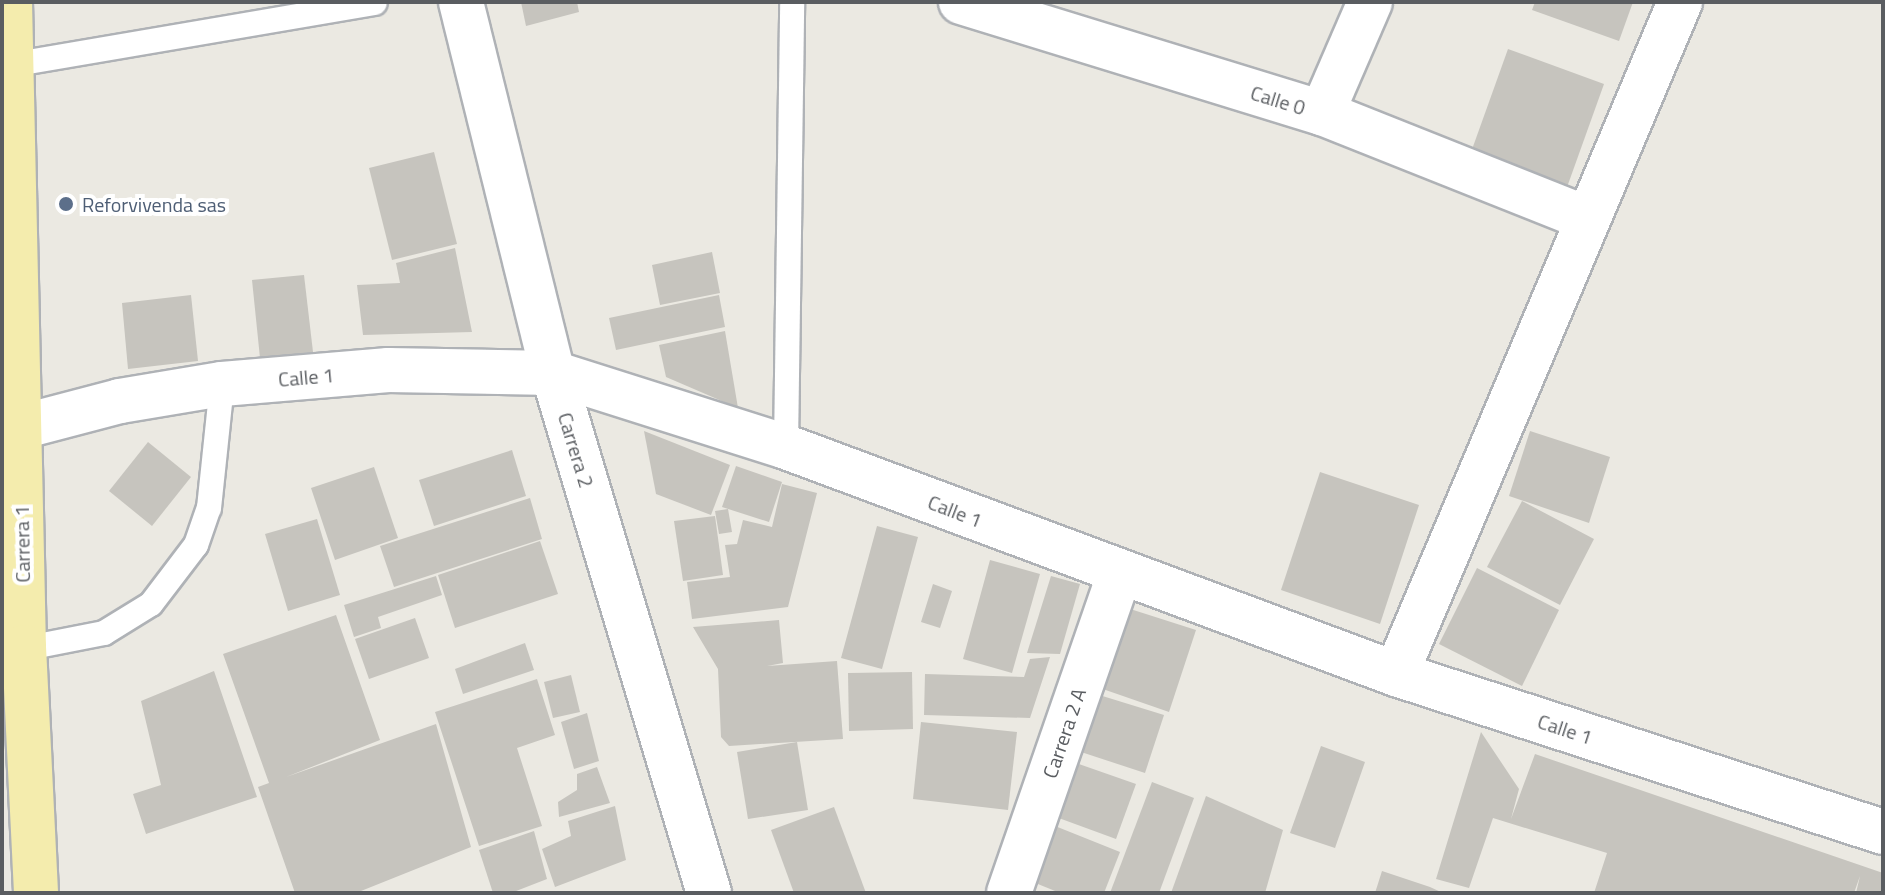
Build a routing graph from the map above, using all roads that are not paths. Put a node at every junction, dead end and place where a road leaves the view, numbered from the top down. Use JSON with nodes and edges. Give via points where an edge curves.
{"nodes":[{"id":1,"x":10,"y":2,"type":"edge"},
{"id":2,"x":461,"y":2,"type":"edge"},
{"id":3,"x":961,"y":2,"type":"edge"},
{"id":4,"x":1370,"y":2,"type":"edge"},
{"id":5,"x":1680,"y":2,"type":"edge"},
{"id":6,"x":375,"y":3,"type":"edge"},
{"id":7,"x":792,"y":5,"type":"dead end"},
{"id":8,"x":11,"y":65,"type":"junction"},
{"id":9,"x":1322,"y":113,"type":"junction"},
{"id":10,"x":1588,"y":219,"type":"junction"},
{"id":11,"x":553,"y":373,"type":"junction"},
{"id":12,"x":222,"y":384,"type":"junction"},
{"id":13,"x":11,"y":429,"type":"edge"},
{"id":14,"x":786,"y":447,"type":"junction"},
{"id":15,"x":1120,"y":573,"type":"junction"},
{"id":16,"x":13,"y":650,"type":"edge"},
{"id":17,"x":1396,"y":674,"type":"junction"},
{"id":18,"x":1883,"y":832,"type":"edge"},
{"id":19,"x":36,"y":893,"type":"edge"},
{"id":20,"x":707,"y":893,"type":"edge"},
{"id":21,"x":1009,"y":893,"type":"edge"}],
"edges":[{"from":1,"to":8,"type":"main road","name":"Carrera 1"},
{"from":2,"to":11,"type":"street","name":"Carrera 2"},
{"from":3,"to":9,"type":"street","name":"Calle 0"},
{"from":4,"to":9,"type":"street"},
{"from":5,"to":10,"type":"street"},
{"from":6,"to":8,"type":"lane"},
{"from":7,"to":14,"type":"lane"},
{"from":8,"to":13,"type":"main road","name":"Carrera 1"},
{"from":9,"to":10,"type":"street","name":"Calle 0"},
{"from":10,"to":17,"type":"street"},
{"from":11,"to":12,"type":"street","name":"Calle 1","via":[[388,370]]},
{"from":11,"to":14,"type":"street","name":"Calle 1"},
{"from":11,"to":20,"type":"street","name":"Carrera 2"},
{"from":12,"to":13,"type":"street","name":"Calle 1"},
{"from":12,"to":16,"type":"lane","via":[[209,508],[196,545],[151,604],[104,633]]},
{"from":13,"to":16,"type":"main road","name":"Carrera 1"},
{"from":14,"to":15,"type":"street","name":"Calle 1"},
{"from":15,"to":17,"type":"street","name":"Calle 1"},
{"from":15,"to":21,"type":"street","name":"Carrera 2 A"},
{"from":16,"to":19,"type":"main road","name":"Carrera 1"},
{"from":17,"to":18,"type":"street","name":"Calle 1"}]}
